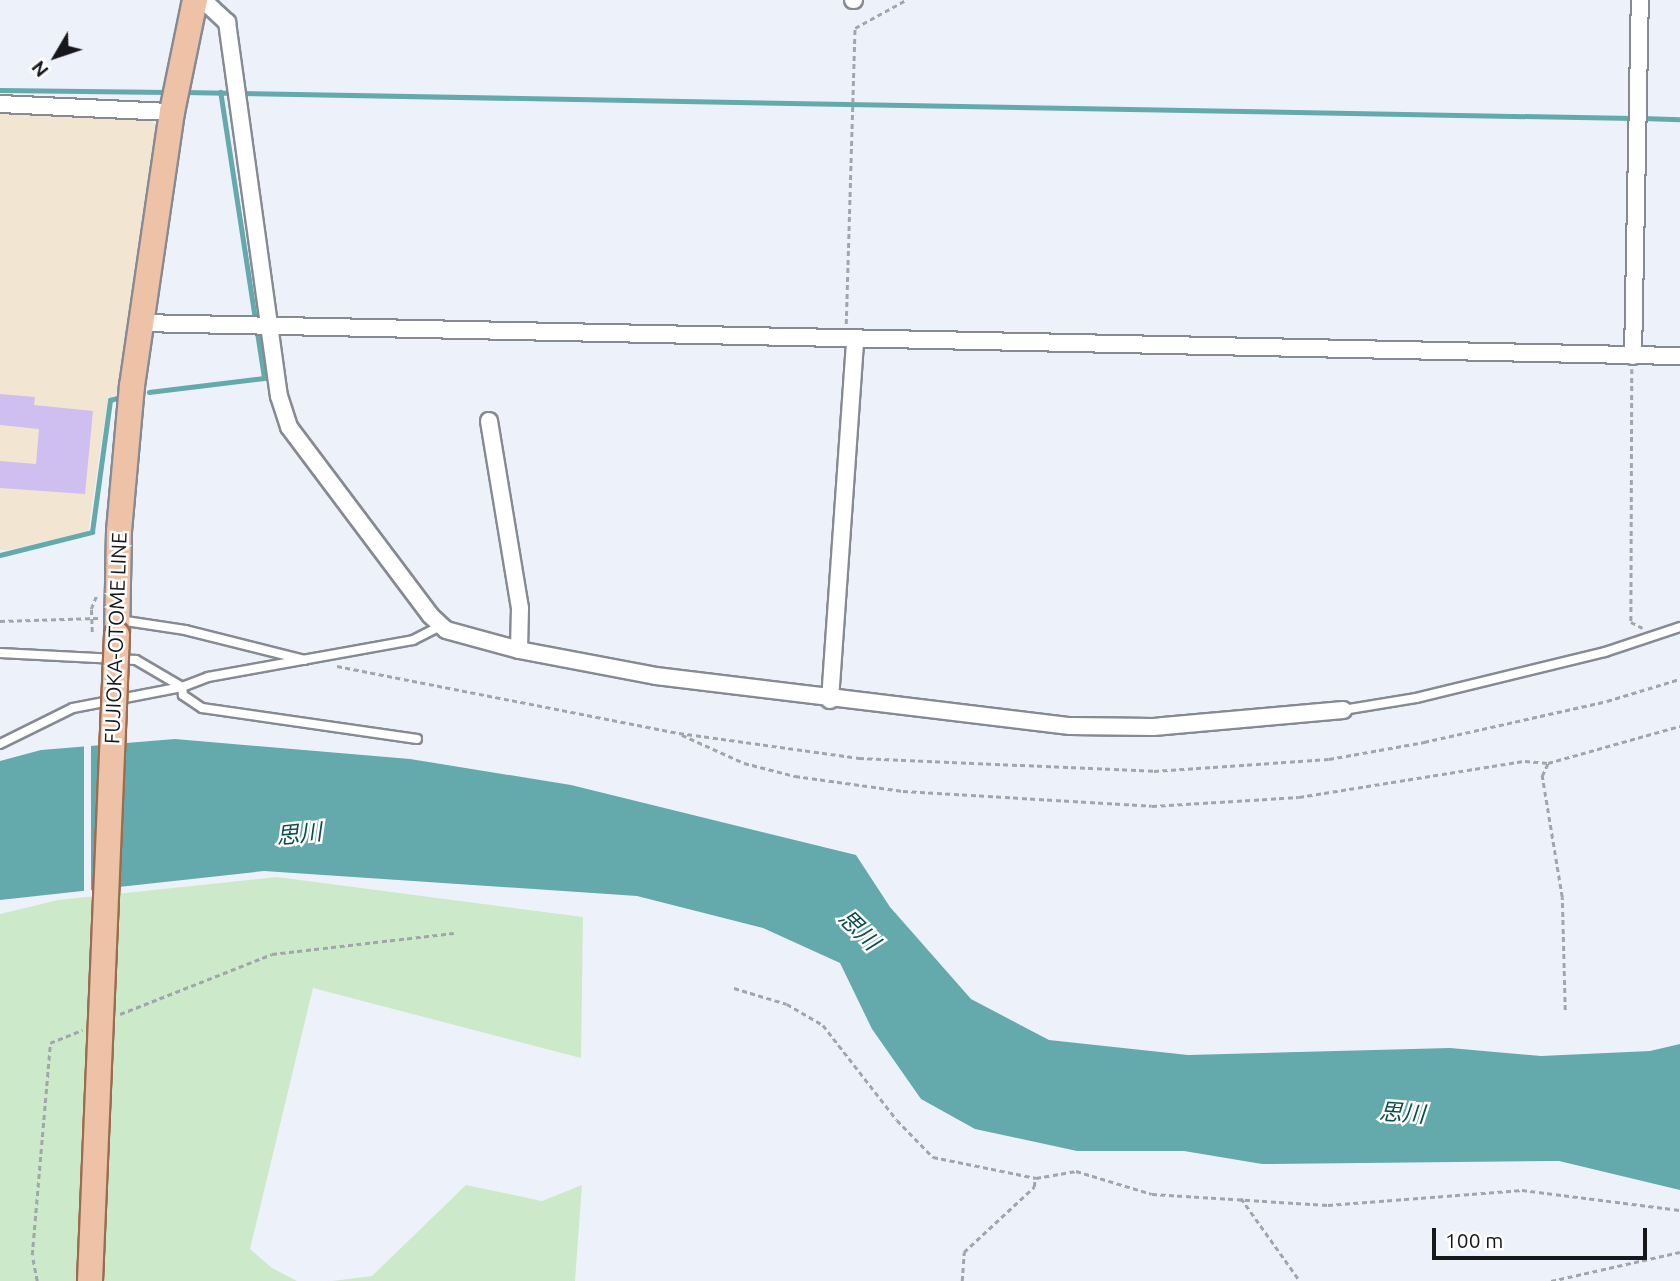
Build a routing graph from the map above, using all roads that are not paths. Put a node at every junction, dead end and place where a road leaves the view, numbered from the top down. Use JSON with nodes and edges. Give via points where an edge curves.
{"nodes":[{"id":1,"x":195,"y":0,"type":"edge"},
{"id":2,"x":203,"y":0,"type":"edge"},
{"id":3,"x":1640,"y":0,"type":"edge"},
{"id":4,"x":0,"y":104,"type":"edge"},
{"id":5,"x":172,"y":112,"type":"junction"},
{"id":6,"x":141,"y":323,"type":"junction"},
{"id":7,"x":271,"y":328,"type":"junction"},
{"id":8,"x":850,"y":340,"type":"junction"},
{"id":9,"x":1633,"y":356,"type":"junction"},
{"id":10,"x":1680,"y":356,"type":"edge"},
{"id":11,"x":489,"y":421,"type":"dead end"},
{"id":12,"x":440,"y":626,"type":"junction"},
{"id":13,"x":116,"y":627,"type":"junction"},
{"id":14,"x":1680,"y":627,"type":"edge"},
{"id":15,"x":519,"y":650,"type":"junction"},
{"id":16,"x":0,"y":653,"type":"edge"},
{"id":17,"x":306,"y":660,"type":"junction"},
{"id":18,"x":182,"y":687,"type":"junction"},
{"id":19,"x":830,"y":699,"type":"junction"},
{"id":20,"x":1343,"y":710,"type":"joint"},
{"id":21,"x":417,"y":739,"type":"dead end"},
{"id":22,"x":0,"y":744,"type":"edge"},
{"id":23,"x":90,"y":1281,"type":"edge"}],
"edges":[{"from":1,"to":5,"type":"main road","name":"FUJIOKA-OTOME LINE"},
{"from":2,"to":7,"type":"street","via":[[228,22]]},
{"from":3,"to":9,"type":"street"},
{"from":4,"to":5,"type":"street"},
{"from":5,"to":6,"type":"main road","name":"FUJIOKA-OTOME LINE"},
{"from":6,"to":7,"type":"street"},
{"from":6,"to":13,"type":"main road","name":"FUJIOKA-OTOME LINE","via":[[122,484]]},
{"from":7,"to":8,"type":"street"},
{"from":7,"to":12,"type":"street","via":[[279,396],[289,427]]},
{"from":8,"to":9,"type":"street"},
{"from":8,"to":19,"type":"street"},
{"from":9,"to":10,"type":"street"},
{"from":11,"to":15,"type":"street","via":[[520,608]]},
{"from":12,"to":15,"type":"street"},
{"from":12,"to":17,"type":"lane","via":[[413,640]]},
{"from":13,"to":17,"type":"lane","via":[[185,630]]},
{"from":13,"to":23,"type":"main road","name":"FUJIOKA-OTOME LINE","bridge":true},
{"from":14,"to":20,"type":"lane","via":[[1605,652],[1416,698]]},
{"from":15,"to":19,"type":"street","via":[[656,676]]},
{"from":16,"to":18,"type":"lane","via":[[136,660]]},
{"from":17,"to":18,"type":"lane","via":[[208,677]]},
{"from":18,"to":21,"type":"lane","via":[[183,695],[202,708]]},
{"from":18,"to":22,"type":"lane","via":[[73,708]]},
{"from":19,"to":20,"type":"street","via":[[1070,726],[1153,727]]}]}
